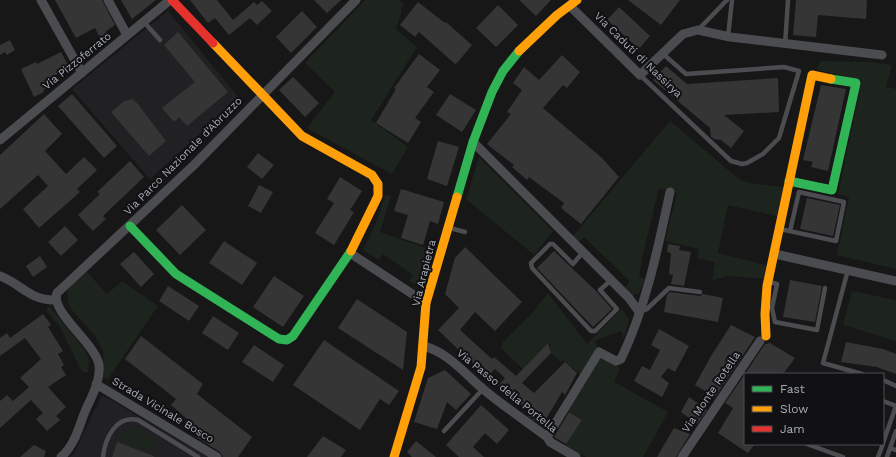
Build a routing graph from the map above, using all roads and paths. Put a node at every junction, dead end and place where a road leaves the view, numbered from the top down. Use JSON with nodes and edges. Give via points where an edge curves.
{"nodes":[{"id":1,"x":41,"y":0,"type":"edge"},
{"id":2,"x":108,"y":0,"type":"edge"},
{"id":3,"x":171,"y":0,"type":"edge"},
{"id":4,"x":356,"y":0,"type":"edge"},
{"id":5,"x":727,"y":0,"type":"edge"},
{"id":6,"x":732,"y":0,"type":"edge"},
{"id":7,"x":788,"y":0,"type":"edge"},
{"id":8,"x":573,"y":3,"type":"edge"},
{"id":9,"x":144,"y":22,"type":"junction"},
{"id":10,"x":698,"y":30,"type":"junction"},
{"id":11,"x":127,"y":35,"type":"junction"},
{"id":12,"x":728,"y":37,"type":"junction"},
{"id":13,"x":160,"y":40,"type":"dead end"},
{"id":14,"x":785,"y":45,"type":"junction"},
{"id":15,"x":662,"y":53,"type":"junction"},
{"id":16,"x":882,"y":55,"type":"dead end"},
{"id":17,"x":82,"y":73,"type":"junction"},
{"id":18,"x":640,"y":75,"type":"junction"},
{"id":19,"x":262,"y":94,"type":"junction"},
{"id":20,"x":0,"y":140,"type":"edge"},
{"id":21,"x":473,"y":142,"type":"junction"},
{"id":22,"x":790,"y":181,"type":"junction"},
{"id":23,"x":670,"y":192,"type":"dead end"},
{"id":24,"x":130,"y":226,"type":"junction"},
{"id":25,"x":448,"y":227,"type":"junction"},
{"id":26,"x":780,"y":229,"type":"junction"},
{"id":27,"x":790,"y":231,"type":"junction"},
{"id":28,"x":465,"y":232,"type":"dead end"},
{"id":29,"x":583,"y":252,"type":"junction"},
{"id":30,"x":350,"y":253,"type":"junction"},
{"id":31,"x":775,"y":254,"type":"junction"},
{"id":32,"x":848,"y":270,"type":"junction"},
{"id":33,"x":0,"y":276,"type":"edge"},
{"id":34,"x":611,"y":280,"type":"junction"},
{"id":35,"x":896,"y":281,"type":"edge"},
{"id":36,"x":768,"y":282,"type":"junction"},
{"id":37,"x":825,"y":288,"type":"dead end"},
{"id":38,"x":700,"y":292,"type":"dead end"},
{"id":39,"x":645,"y":294,"type":"junction"},
{"id":40,"x":56,"y":300,"type":"junction"},
{"id":41,"x":631,"y":300,"type":"junction"},
{"id":42,"x":426,"y":303,"type":"junction"},
{"id":43,"x":642,"y":314,"type":"junction"},
{"id":44,"x":423,"y":346,"type":"junction"},
{"id":45,"x":859,"y":373,"type":"edge"},
{"id":46,"x":884,"y":380,"type":"edge"},
{"id":47,"x":96,"y":384,"type":"junction"},
{"id":48,"x":896,"y":386,"type":"edge"},
{"id":49,"x":483,"y":389,"type":"junction"},
{"id":50,"x":884,"y":401,"type":"edge"},
{"id":51,"x":896,"y":406,"type":"edge"},
{"id":52,"x":444,"y":431,"type":"dead end"},
{"id":53,"x":896,"y":431,"type":"edge"},
{"id":54,"x":547,"y":437,"type":"junction"},
{"id":55,"x":884,"y":440,"type":"edge"},
{"id":56,"x":810,"y":445,"type":"edge"},
{"id":57,"x":882,"y":445,"type":"edge"},
{"id":58,"x":890,"y":448,"type":"junction"},
{"id":59,"x":896,"y":450,"type":"edge"},
{"id":60,"x":61,"y":457,"type":"edge"},
{"id":61,"x":103,"y":457,"type":"edge"},
{"id":62,"x":198,"y":457,"type":"edge"},
{"id":63,"x":217,"y":457,"type":"edge"},
{"id":64,"x":394,"y":457,"type":"edge"},
{"id":65,"x":575,"y":457,"type":"edge"},
{"id":66,"x":682,"y":457,"type":"edge"},
{"id":67,"x":843,"y":457,"type":"edge"},
{"id":68,"x":878,"y":457,"type":"edge"},
{"id":69,"x":887,"y":457,"type":"edge"}],
"edges":[{"from":1,"to":17,"type":"street"},
{"from":2,"to":11,"type":"street"},
{"from":3,"to":9,"type":"street","name":"Via Pizzoferrato"},
{"from":3,"to":19,"type":"street"},
{"from":4,"to":19,"type":"street","name":"Via Parco Nazionale d'Abruzzo"},
{"from":5,"to":10,"type":"lane"},
{"from":6,"to":12,"type":"lane"},
{"from":7,"to":14,"type":"lane"},
{"from":8,"to":18,"type":"street","name":"Via Caduti di Nassirya"},
{"from":8,"to":21,"type":"street","name":"Via Arapietra","via":[[526,42],[503,71]]},
{"from":9,"to":11,"type":"street","name":"Via Pizzoferrato"},
{"from":9,"to":13,"type":"lane"},
{"from":10,"to":12,"type":"street"},
{"from":10,"to":15,"type":"street","via":[[682,34]]},
{"from":11,"to":17,"type":"street","name":"Via Pizzoferrato"},
{"from":12,"to":14,"type":"street"},
{"from":14,"to":16,"type":"street"},
{"from":15,"to":18,"type":"street"},
{"from":15,"to":18,"type":"lane","name":"Via Caduti di Nassirya","via":[[686,74],[784,67],[800,71],[779,138],[763,154],[747,163],[731,161]]},
{"from":17,"to":20,"type":"street","name":"Via Pizzoferrato"},
{"from":19,"to":24,"type":"street","name":"Via Parco Nazionale d'Abruzzo","via":[[194,165]]},
{"from":19,"to":30,"type":"street","via":[[302,136],[372,175],[377,181],[379,191],[375,205]]},
{"from":21,"to":25,"type":"street","name":"Via Arapietra"},
{"from":21,"to":29,"type":"street"},
{"from":22,"to":22,"type":"street","via":[[812,75],[856,83],[832,190]]},
{"from":22,"to":26,"type":"street"},
{"from":23,"to":39,"type":"street"},
{"from":24,"to":30,"type":"street","name":"Via Parco Nazionale d'Abruzzo","via":[[176,274],[279,339],[287,340],[294,336]]},
{"from":24,"to":40,"type":"street","via":[[64,284],[57,292]]},
{"from":25,"to":28,"type":"lane"},
{"from":25,"to":42,"type":"street","name":"Via Arapietra"},
{"from":26,"to":27,"type":"lane"},
{"from":26,"to":31,"type":"street"},
{"from":27,"to":27,"type":"lane","via":[[836,241],[844,202],[798,192]]},
{"from":29,"to":34,"type":"street"},
{"from":29,"to":34,"type":"lane","via":[[573,264],[550,244],[531,263],[532,268],[591,331],[595,331],[617,308],[600,290]]},
{"from":30,"to":42,"type":"street"},
{"from":31,"to":32,"type":"street"},
{"from":31,"to":36,"type":"street"},
{"from":32,"to":35,"type":"street"},
{"from":32,"to":45,"type":"lane","via":[[824,363]]},
{"from":33,"to":40,"type":"street","via":[[12,281],[37,299]]},
{"from":34,"to":41,"type":"street"},
{"from":36,"to":37,"type":"lane","via":[[777,284],[772,308],[775,322],[817,330]]},
{"from":36,"to":66,"type":"street","name":"Via Monte Rotella","via":[[763,339]]},
{"from":38,"to":43,"type":"lane","via":[[669,288]]},
{"from":39,"to":41,"type":"street"},
{"from":39,"to":43,"type":"street"},
{"from":40,"to":47,"type":"street","via":[[96,356],[99,371]]},
{"from":41,"to":43,"type":"street"},
{"from":42,"to":44,"type":"street","name":"Via Arapietra"},
{"from":43,"to":54,"type":"street","via":[[619,364],[599,352]]},
{"from":44,"to":49,"type":"street","name":"Via Passo della Portella","via":[[449,358]]},
{"from":44,"to":64,"type":"street","name":"Via Arapietra","via":[[421,367]]},
{"from":46,"to":48,"type":"lane"},
{"from":47,"to":60,"type":"street","via":[[70,449]]},
{"from":47,"to":63,"type":"street","name":"Strada Vicinale Bosco"},
{"from":49,"to":52,"type":"lane"},
{"from":49,"to":54,"type":"street","name":"Via Passo della Portella"},
{"from":50,"to":51,"type":"lane"},
{"from":51,"to":55,"type":"lane"},
{"from":53,"to":58,"type":"lane"},
{"from":54,"to":65,"type":"street","name":"Via Passo della Portella","via":[[550,442]]},
{"from":56,"to":67,"type":"lane"},
{"from":57,"to":68,"type":"lane"},
{"from":58,"to":59,"type":"lane"},
{"from":58,"to":69,"type":"lane"},
{"from":61,"to":62,"type":"lane","via":[[111,433],[120,421],[129,418],[138,420]]}]}
